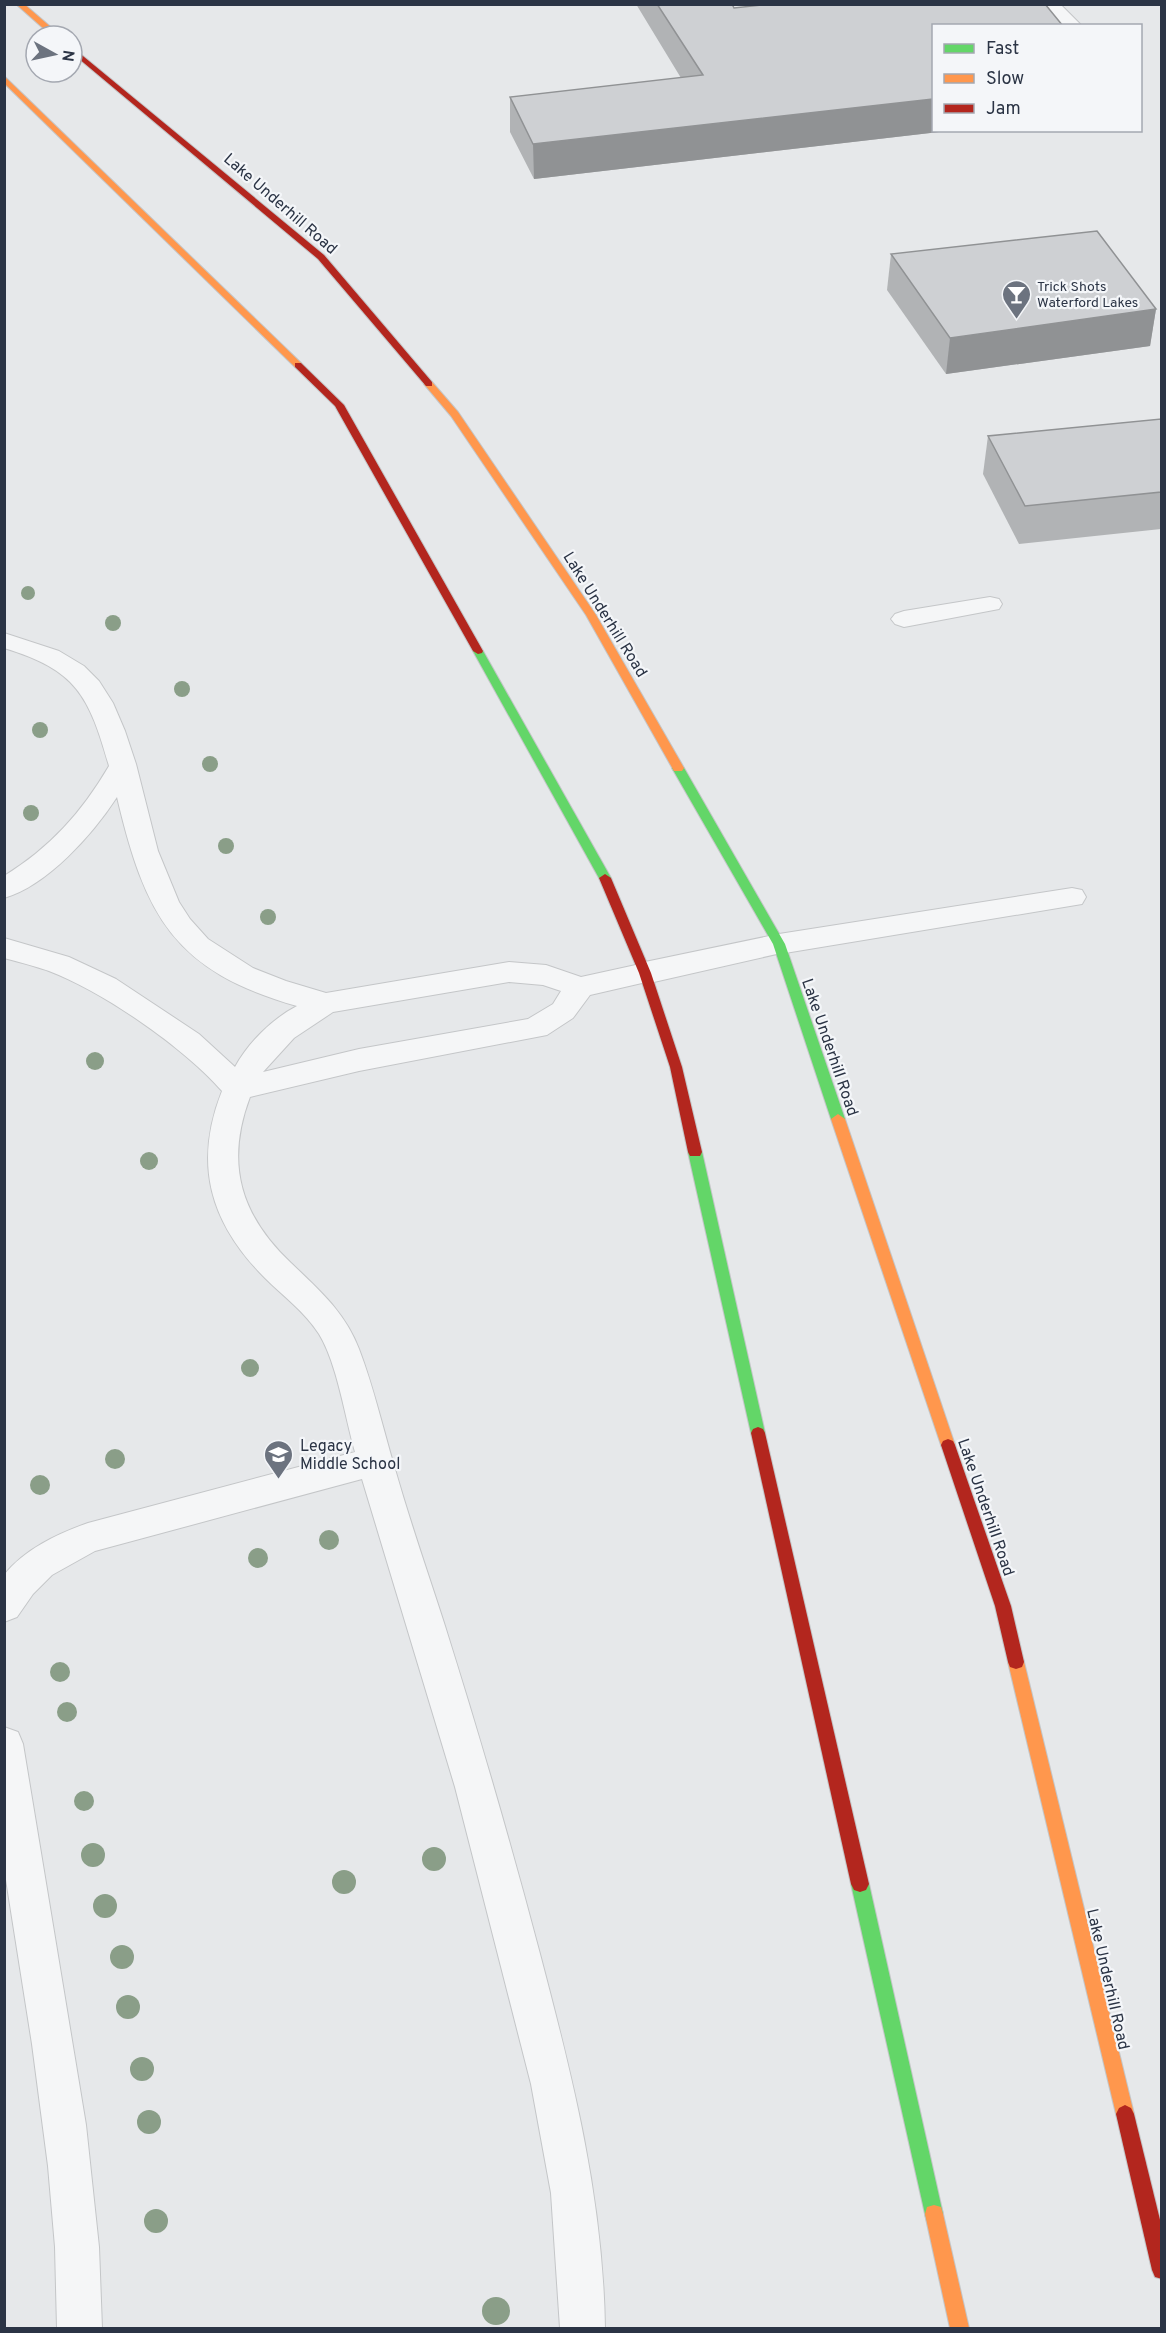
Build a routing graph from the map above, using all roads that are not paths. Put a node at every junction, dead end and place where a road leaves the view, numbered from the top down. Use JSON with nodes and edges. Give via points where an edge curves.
{"nodes":[{"id":1,"x":19,"y":4,"type":"edge"},
{"id":2,"x":1049,"y":4,"type":"edge"},
{"id":3,"x":43,"y":24,"type":"edge"},
{"id":4,"x":1071,"y":24,"type":"edge"},
{"id":5,"x":84,"y":59,"type":"edge"},
{"id":6,"x":4,"y":78,"type":"edge"},
{"id":7,"x":990,"y":604,"type":"dead end"},
{"id":8,"x":904,"y":620,"type":"dead end"},
{"id":9,"x":4,"y":640,"type":"edge"},
{"id":10,"x":123,"y":764,"type":"junction"},
{"id":11,"x":4,"y":889,"type":"edge"},
{"id":12,"x":1072,"y":897,"type":"dead end"},
{"id":13,"x":779,"y":944,"type":"junction"},
{"id":14,"x":4,"y":948,"type":"edge"},
{"id":15,"x":645,"y":973,"type":"junction"},
{"id":16,"x":580,"y":987,"type":"junction"},
{"id":17,"x":326,"y":1003,"type":"junction"},
{"id":18,"x":237,"y":1089,"type":"junction"},
{"id":19,"x":375,"y":1461,"type":"junction"},
{"id":20,"x":4,"y":1606,"type":"edge"},
{"id":21,"x":4,"y":1744,"type":"edge"},
{"id":22,"x":1161,"y":2270,"type":"edge"},
{"id":23,"x":80,"y":2328,"type":"edge"},
{"id":24,"x":583,"y":2328,"type":"edge"},
{"id":25,"x":960,"y":2328,"type":"edge"}],
"edges":[{"from":1,"to":3,"type":"street"},
{"from":2,"to":4,"type":"lane"},
{"from":5,"to":13,"type":"street","name":"Lake Underhill Road","via":[[321,257],[455,414],[591,615]]},
{"from":6,"to":15,"type":"street","via":[[339,405],[609,884]]},
{"from":7,"to":8,"type":"lane"},
{"from":9,"to":10,"type":"lane","via":[[53,657],[93,689],[105,709]]},
{"from":10,"to":11,"type":"lane","via":[[82,829],[30,874]]},
{"from":10,"to":17,"type":"lane","via":[[154,883],[175,920],[198,946],[252,980]]},
{"from":12,"to":13,"type":"lane"},
{"from":13,"to":15,"type":"street"},
{"from":13,"to":22,"type":"street","name":"Lake Underhill Road","via":[[1003,1606]]},
{"from":14,"to":18,"type":"lane","via":[[59,964],[113,990],[206,1056]]},
{"from":15,"to":16,"type":"lane"},
{"from":15,"to":25,"type":"street","via":[[676,1067]]},
{"from":16,"to":17,"type":"lane","via":[[546,975],[509,972]]},
{"from":16,"to":18,"type":"lane","via":[[563,1011],[536,1028],[360,1060]]},
{"from":17,"to":18,"type":"lane","via":[[276,1035]]},
{"from":18,"to":19,"type":"lane","via":[[225,1126],[222,1164],[233,1209],[258,1250],[333,1326]]},
{"from":19,"to":20,"type":"lane","via":[[88,1538],[45,1559],[26,1575]]},
{"from":19,"to":24,"type":"lane","via":[[463,1740],[552,2084],[572,2194]]},
{"from":21,"to":23,"type":"lane","via":[[62,2102],[73,2191]]}]}
